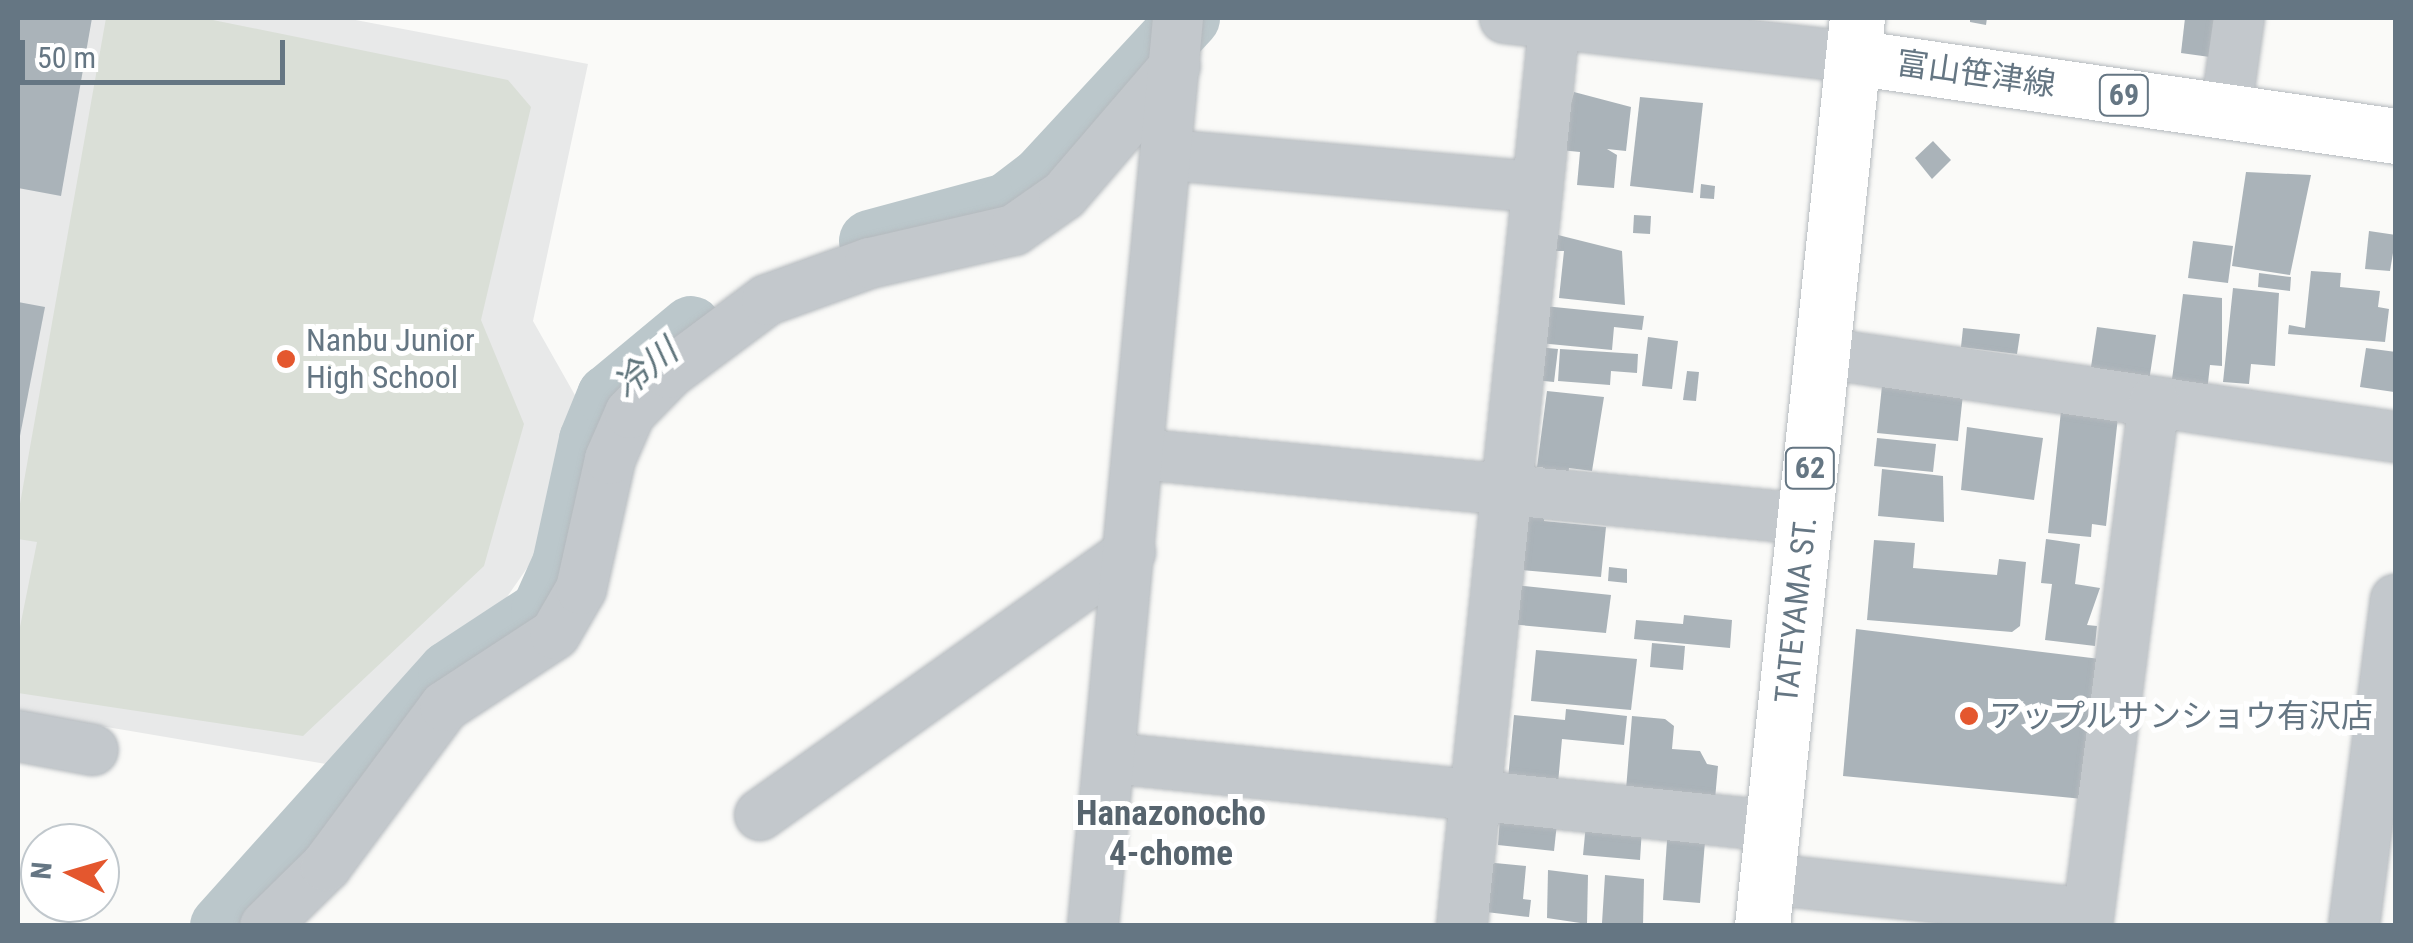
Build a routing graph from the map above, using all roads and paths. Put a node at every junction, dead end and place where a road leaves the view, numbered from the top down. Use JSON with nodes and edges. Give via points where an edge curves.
{"nodes":[{"id":1,"x":1505,"y":18,"type":"edge"},
{"id":2,"x":2239,"y":18,"type":"edge"},
{"id":3,"x":1555,"y":23,"type":"edge"},
{"id":4,"x":1855,"y":37,"type":"edge"},
{"id":5,"x":1177,"y":42,"type":"edge"},
{"id":6,"x":2226,"y":110,"type":"junction"},
{"id":7,"x":2396,"y":136,"type":"edge"},
{"id":8,"x":1170,"y":155,"type":"junction"},
{"id":9,"x":1538,"y":188,"type":"junction"},
{"id":10,"x":1822,"y":353,"type":"junction"},
{"id":11,"x":2154,"y":402,"type":"junction"},
{"id":12,"x":2396,"y":437,"type":"edge"},
{"id":13,"x":1139,"y":454,"type":"junction"},
{"id":14,"x":1507,"y":490,"type":"junction"},
{"id":15,"x":1805,"y":519,"type":"junction"},
{"id":16,"x":1130,"y":552,"type":"junction"},
{"id":17,"x":2396,"y":600,"type":"edge"},
{"id":18,"x":18,"y":736,"type":"edge"},
{"id":19,"x":93,"y":750,"type":"dead end"},
{"id":20,"x":1111,"y":758,"type":"junction"},
{"id":21,"x":1475,"y":800,"type":"junction"},
{"id":22,"x":760,"y":815,"type":"dead end"},
{"id":23,"x":1773,"y":826,"type":"junction"},
{"id":24,"x":1765,"y":902,"type":"edge"},
{"id":25,"x":2088,"y":920,"type":"edge"},
{"id":26,"x":265,"y":926,"type":"edge"},
{"id":27,"x":1093,"y":926,"type":"edge"},
{"id":28,"x":1462,"y":926,"type":"edge"},
{"id":29,"x":2354,"y":926,"type":"edge"}],
"edges":[{"from":1,"to":3,"type":"street"},
{"from":2,"to":6,"type":"street"},
{"from":3,"to":4,"type":"street"},
{"from":3,"to":9,"type":"street"},
{"from":4,"to":6,"type":"main road","name":"富山笹津線","number":"69"},
{"from":4,"to":10,"type":"main road","name":"TATEYAMA ST.","number":"62"},
{"from":5,"to":8,"type":"street"},
{"from":5,"to":26,"type":"street","via":[[1064,195],[1014,230],[870,263],[767,300],[668,373],[630,412],[610,459],[581,590],[555,634],[445,706],[326,866]]},
{"from":6,"to":7,"type":"main road","name":"富山笹津線","number":"69"},
{"from":8,"to":9,"type":"street"},
{"from":8,"to":13,"type":"street"},
{"from":9,"to":14,"type":"street"},
{"from":10,"to":11,"type":"street"},
{"from":10,"to":15,"type":"main road","name":"TATEYAMA ST.","number":"62"},
{"from":11,"to":12,"type":"street"},
{"from":11,"to":25,"type":"street"},
{"from":13,"to":14,"type":"street"},
{"from":13,"to":16,"type":"street"},
{"from":14,"to":15,"type":"street"},
{"from":14,"to":21,"type":"street"},
{"from":15,"to":23,"type":"main road","name":"TATEYAMA ST.","number":"62"},
{"from":16,"to":20,"type":"street"},
{"from":16,"to":22,"type":"street"},
{"from":17,"to":29,"type":"street"},
{"from":18,"to":19,"type":"street"},
{"from":20,"to":21,"type":"street"},
{"from":20,"to":27,"type":"street"},
{"from":21,"to":23,"type":"street"},
{"from":21,"to":28,"type":"street"},
{"from":23,"to":24,"type":"main road","name":"TATEYAMA ST.","number":"62"},
{"from":24,"to":25,"type":"street"}]}
